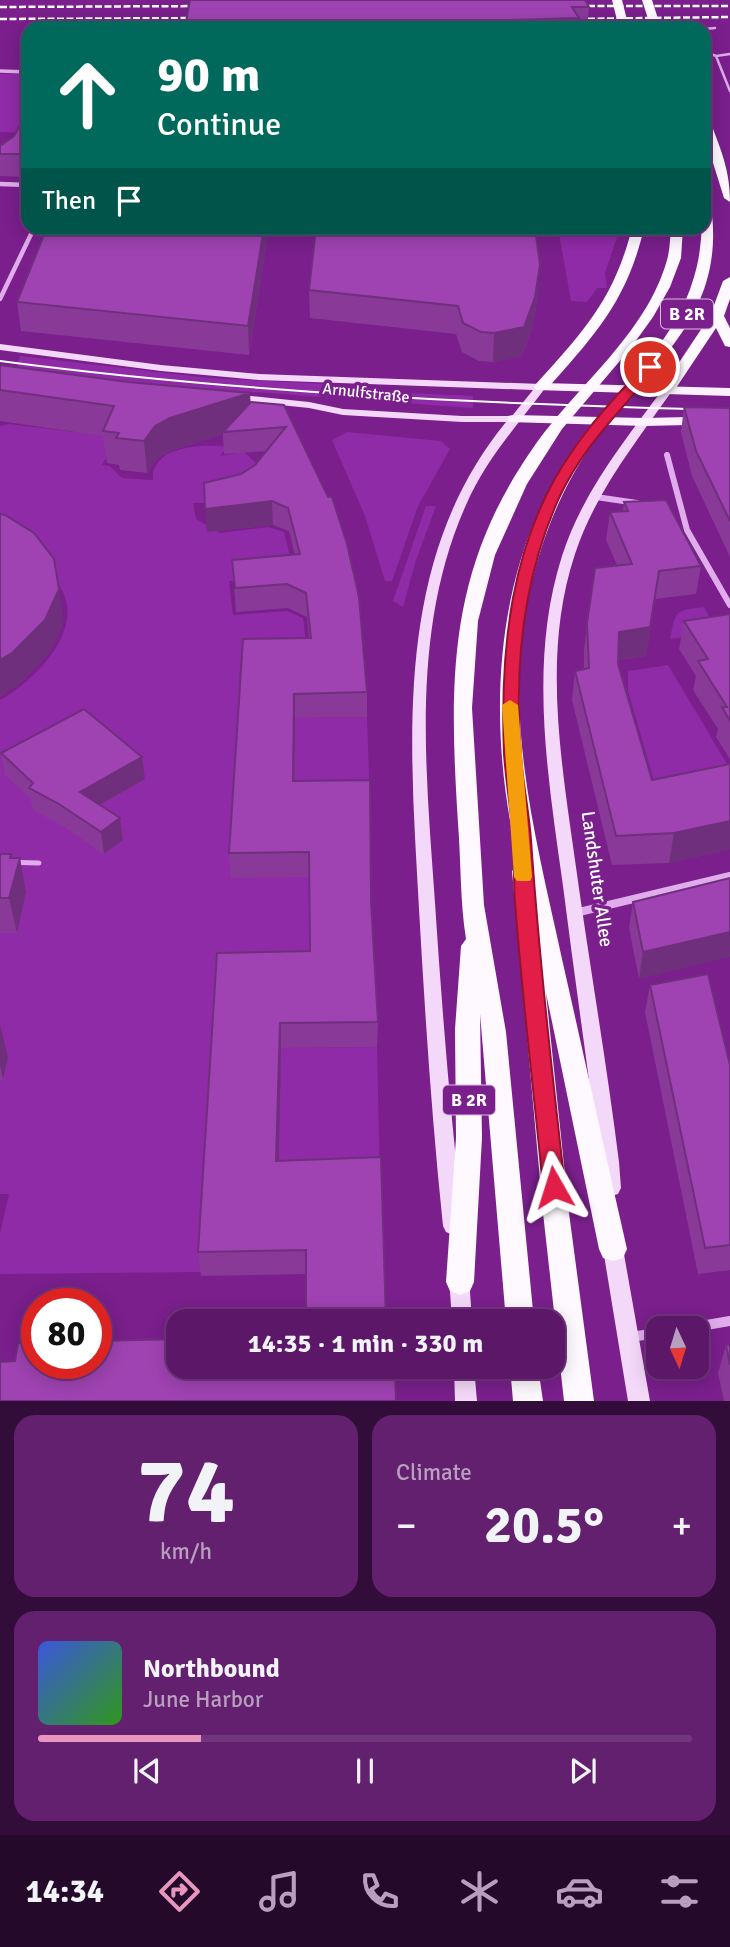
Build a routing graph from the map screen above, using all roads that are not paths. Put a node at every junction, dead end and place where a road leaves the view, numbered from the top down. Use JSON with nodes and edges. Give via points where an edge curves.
{"nodes":[{"id":1,"x":617,"y":0,"type":"edge"},
{"id":2,"x":647,"y":0,"type":"edge"},
{"id":3,"x":622,"y":21,"type":"edge"},
{"id":4,"x":654,"y":21,"type":"edge"},
{"id":5,"x":711,"y":28,"type":"edge"},
{"id":6,"x":715,"y":28,"type":"dead end"},
{"id":7,"x":711,"y":54,"type":"edge"},
{"id":8,"x":730,"y":54,"type":"edge"},
{"id":9,"x":716,"y":56,"type":"junction"},
{"id":10,"x":0,"y":72,"type":"edge"},
{"id":11,"x":21,"y":72,"type":"edge"},
{"id":12,"x":730,"y":91,"type":"edge"},
{"id":13,"x":711,"y":141,"type":"edge"},
{"id":14,"x":0,"y":184,"type":"edge"},
{"id":15,"x":21,"y":185,"type":"edge"},
{"id":16,"x":728,"y":189,"type":"edge"},
{"id":17,"x":31,"y":235,"type":"edge"},
{"id":18,"x":636,"y":235,"type":"edge"},
{"id":19,"x":676,"y":235,"type":"edge"},
{"id":20,"x":708,"y":235,"type":"edge"},
{"id":21,"x":730,"y":281,"type":"edge"},
{"id":22,"x":0,"y":299,"type":"edge"},
{"id":23,"x":717,"y":317,"type":"junction"},
{"id":24,"x":730,"y":343,"type":"edge"},
{"id":25,"x":0,"y":347,"type":"edge"},
{"id":26,"x":541,"y":387,"type":"junction"},
{"id":27,"x":667,"y":391,"type":"junction"},
{"id":28,"x":730,"y":392,"type":"edge"},
{"id":29,"x":218,"y":396,"type":"edge"},
{"id":30,"x":513,"y":419,"type":"junction"},
{"id":31,"x":730,"y":421,"type":"edge"},
{"id":32,"x":645,"y":422,"type":"junction"},
{"id":33,"x":667,"y":455,"type":"dead end"},
{"id":34,"x":596,"y":497,"type":"junction"},
{"id":35,"x":642,"y":504,"type":"edge"},
{"id":36,"x":676,"y":519,"type":"edge"},
{"id":37,"x":687,"y":530,"type":"junction"},
{"id":38,"x":486,"y":554,"type":"joint"},
{"id":39,"x":730,"y":605,"type":"edge"},
{"id":40,"x":522,"y":839,"type":"junction"},
{"id":41,"x":0,"y":862,"type":"edge"},
{"id":42,"x":39,"y":863,"type":"dead end"},
{"id":43,"x":730,"y":876,"type":"edge"},
{"id":44,"x":575,"y":913,"type":"junction"},
{"id":45,"x":474,"y":917,"type":"junction"},
{"id":46,"x":612,"y":1249,"type":"junction"},
{"id":47,"x":460,"y":1282,"type":"junction"},
{"id":48,"x":461,"y":1309,"type":"edge"},
{"id":49,"x":519,"y":1309,"type":"edge"},
{"id":50,"x":730,"y":1321,"type":"edge"},
{"id":51,"x":709,"y":1325,"type":"edge"},
{"id":52,"x":646,"y":1335,"type":"edge"},
{"id":53,"x":629,"y":1337,"type":"junction"},
{"id":54,"x":465,"y":1379,"type":"edge"},
{"id":55,"x":525,"y":1379,"type":"edge"},
{"id":56,"x":466,"y":1401,"type":"edge"},
{"id":57,"x":528,"y":1401,"type":"edge"},
{"id":58,"x":579,"y":1401,"type":"edge"},
{"id":59,"x":639,"y":1401,"type":"edge"}],
"edges":[{"from":1,"to":3,"type":"highway"},
{"from":2,"to":4,"type":"highway"},
{"from":5,"to":6,"type":"lane"},
{"from":7,"to":9,"type":"lane"},
{"from":8,"to":9,"type":"lane"},
{"from":9,"to":12,"type":"lane"},
{"from":10,"to":11,"type":"street"},
{"from":13,"to":16,"type":"highway"},
{"from":14,"to":15,"type":"street"},
{"from":17,"to":22,"type":"street"},
{"from":18,"to":26,"type":"highway","via":[[610,309]]},
{"from":19,"to":38,"type":"highway","number":"B 2R","via":[[661,293],[631,340],[540,448],[514,491]]},
{"from":20,"to":40,"type":"highway","number":"B 2R","via":[[686,317],[669,344],[576,455],[528,560],[518,601],[510,702]]},
{"from":21,"to":23,"type":"highway"},
{"from":23,"to":24,"type":"highway"},
{"from":23,"to":27,"type":"highway"},
{"from":25,"to":26,"type":"main road","name":"Arnulfstraße","via":[[262,378]]},
{"from":26,"to":27,"type":"main road","name":"Arnulfstraße"},
{"from":26,"to":30,"type":"main road"},
{"from":27,"to":28,"type":"main road","name":"Arnulfstraße"},
{"from":27,"to":32,"type":"main road","name":"Landshuter Allee"},
{"from":29,"to":30,"type":"main road","name":"Arnulfstraße","via":[[343,412]]},
{"from":30,"to":32,"type":"main road","name":"Arnulfstraße"},
{"from":30,"to":47,"type":"main road","via":[[475,473],[450,527],[426,613],[419,665],[418,735],[435,1037]]},
{"from":31,"to":32,"type":"main road","name":"Arnulfstraße"},
{"from":32,"to":34,"type":"main road","name":"Landshuter Allee"},
{"from":33,"to":37,"type":"street"},
{"from":34,"to":35,"type":"street"},
{"from":34,"to":44,"type":"main road","name":"Landshuter Allee","via":[[568,555],[548,670],[551,733]]},
{"from":36,"to":37,"type":"street"},
{"from":37,"to":39,"type":"street"},
{"from":38,"to":45,"type":"highway","number":"B 2R","via":[[465,646],[462,700]]},
{"from":40,"to":46,"type":"highway"},
{"from":40,"to":58,"type":"highway","number":"B 2R","via":[[524,900]]},
{"from":41,"to":42,"type":"lane"},
{"from":43,"to":44,"type":"street"},
{"from":44,"to":46,"type":"main road","name":"Landshuter Allee","via":[[611,1183]]},
{"from":45,"to":47,"type":"highway","number":"B 2R"},
{"from":45,"to":49,"type":"highway","number":"B 2R","via":[[494,1029]]},
{"from":46,"to":53,"type":"main road","name":"Landshuter Allee"},
{"from":47,"to":48,"type":"main road"},
{"from":50,"to":51,"type":"street"},
{"from":52,"to":53,"type":"street"},
{"from":53,"to":59,"type":"main road","name":"Landshuter Allee"},
{"from":54,"to":56,"type":"main road"},
{"from":55,"to":57,"type":"highway"}]}
